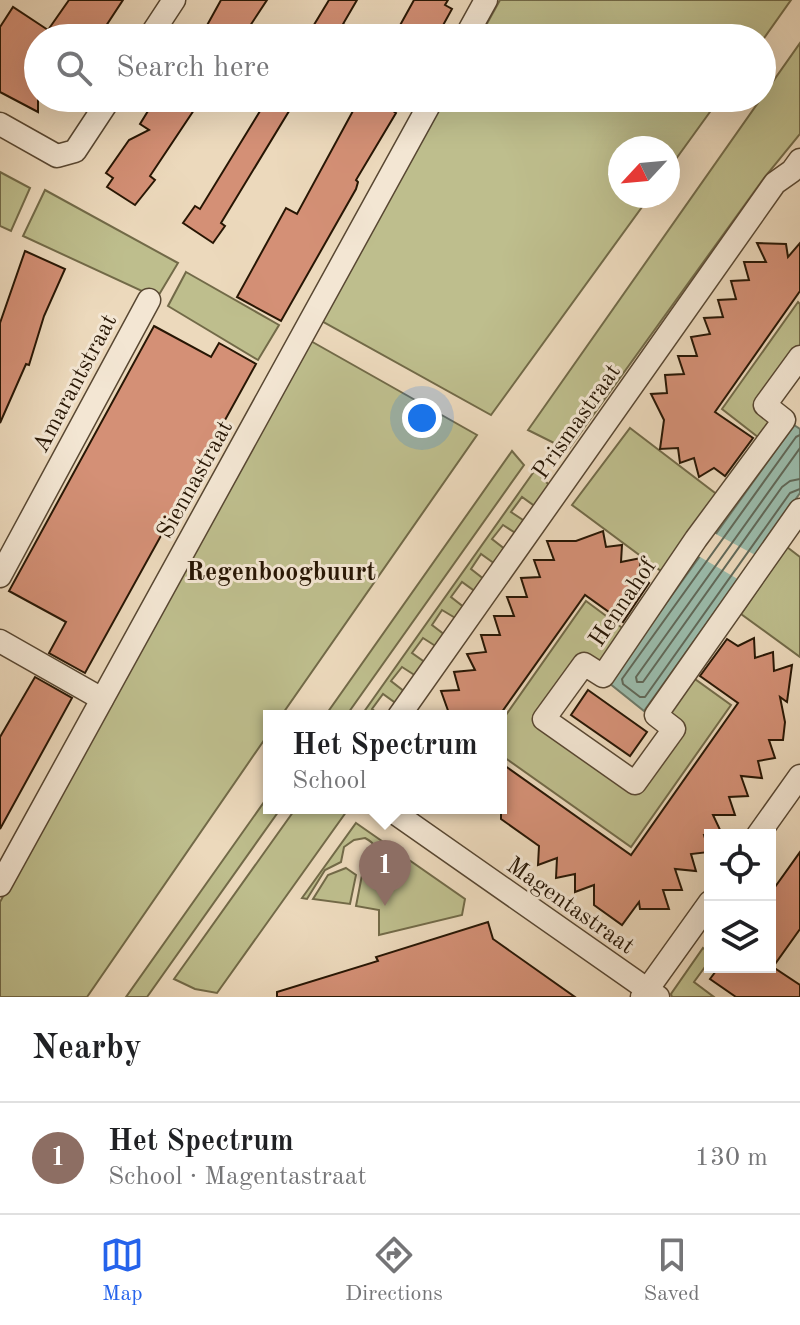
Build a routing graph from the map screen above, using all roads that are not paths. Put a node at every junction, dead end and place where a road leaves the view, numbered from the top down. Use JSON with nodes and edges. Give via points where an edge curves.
{"nodes":[{"id":1,"x":174,"y":0,"type":"edge"},
{"id":2,"x":486,"y":0,"type":"edge"},
{"id":3,"x":158,"y":24,"type":"edge"},
{"id":4,"x":473,"y":24,"type":"edge"},
{"id":5,"x":101,"y":112,"type":"edge"},
{"id":6,"x":425,"y":112,"type":"edge"},
{"id":7,"x":0,"y":124,"type":"edge"},
{"id":8,"x":797,"y":169,"type":"edge"},
{"id":9,"x":149,"y":300,"type":"dead end"},
{"id":10,"x":800,"y":357,"type":"edge"},
{"id":11,"x":800,"y":510,"type":"edge"},
{"id":12,"x":0,"y":576,"type":"edge"},
{"id":13,"x":0,"y":641,"type":"edge"},
{"id":14,"x":102,"y":699,"type":"junction"},
{"id":15,"x":403,"y":710,"type":"edge"},
{"id":16,"x":797,"y":786,"type":"edge"},
{"id":17,"x":396,"y":814,"type":"edge"},
{"id":18,"x":763,"y":829,"type":"edge"},
{"id":19,"x":0,"y":885,"type":"edge"},
{"id":20,"x":704,"y":911,"type":"edge"},
{"id":21,"x":649,"y":994,"type":"edge"}],
"edges":[{"from":1,"to":3,"type":"street"},
{"from":2,"to":4,"type":"street"},
{"from":5,"to":7,"type":"street","via":[[75,151],[57,156]]},
{"from":6,"to":14,"type":"street","name":"Siennastraat"},
{"from":8,"to":15,"type":"street","name":"Prismastraat","via":[[775,183]]},
{"from":9,"to":12,"type":"street","name":"Amarantstraat"},
{"from":10,"to":11,"type":"street","name":"Hennahof","via":[[765,405],[784,420],[603,676],[584,664],[544,719],[635,783],[674,729],[656,715]]},
{"from":13,"to":14,"type":"street"},
{"from":14,"to":19,"type":"street","name":"Siennastraat"},
{"from":16,"to":18,"type":"street"},
{"from":17,"to":21,"type":"street","name":"Magentastraat"},
{"from":20,"to":21,"type":"street"}]}
